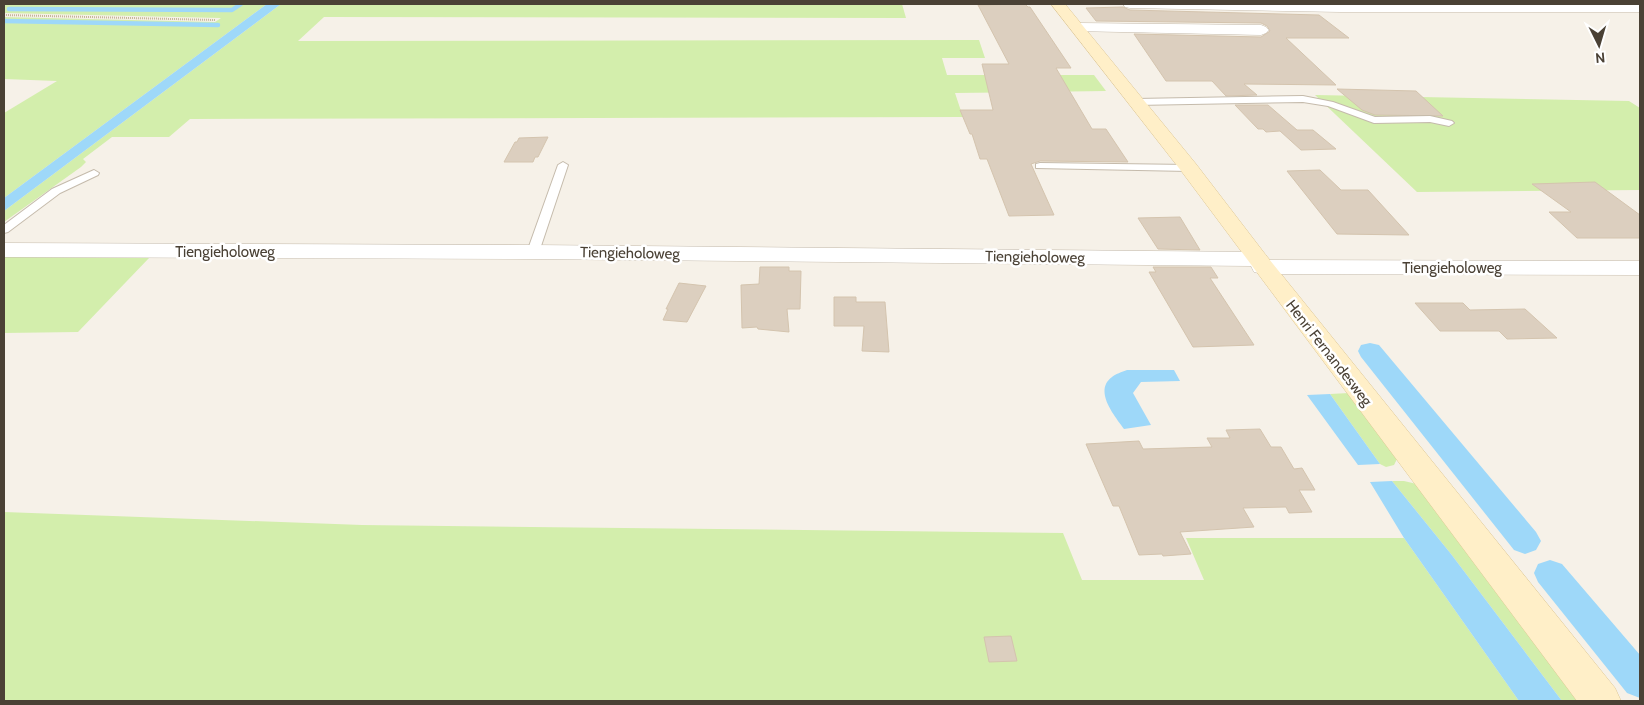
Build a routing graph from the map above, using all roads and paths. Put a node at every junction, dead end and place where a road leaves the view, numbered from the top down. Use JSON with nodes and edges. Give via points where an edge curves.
{"nodes":[{"id":1,"x":1058,"y":4,"type":"edge"},
{"id":2,"x":1130,"y":4,"type":"edge"},
{"id":3,"x":1240,"y":5,"type":"edge"},
{"id":4,"x":1640,"y":8,"type":"edge"},
{"id":5,"x":4,"y":15,"type":"edge"},
{"id":6,"x":215,"y":20,"type":"dead end"},
{"id":7,"x":1078,"y":28,"type":"junction"},
{"id":8,"x":1261,"y":30,"type":"dead end"},
{"id":9,"x":1136,"y":102,"type":"junction"},
{"id":10,"x":1449,"y":123,"type":"dead end"},
{"id":11,"x":563,"y":165,"type":"dead end"},
{"id":12,"x":1040,"y":166,"type":"dead end"},
{"id":13,"x":1189,"y":168,"type":"junction"},
{"id":14,"x":94,"y":173,"type":"dead end"},
{"id":15,"x":4,"y":230,"type":"edge"},
{"id":16,"x":4,"y":250,"type":"edge"},
{"id":17,"x":533,"y":252,"type":"junction"},
{"id":18,"x":1260,"y":263,"type":"junction"},
{"id":19,"x":1640,"y":268,"type":"edge"},
{"id":20,"x":1601,"y":701,"type":"edge"}],
"edges":[{"from":1,"to":7,"type":"street","name":"Henri Fernandesweg"},
{"from":2,"to":3,"type":"street"},
{"from":3,"to":4,"type":"street"},
{"from":5,"to":6,"type":"path"},
{"from":7,"to":8,"type":"street"},
{"from":7,"to":9,"type":"street","name":"Henri Fernandesweg"},
{"from":9,"to":10,"type":"lane","via":[[1303,99],[1330,104],[1374,120],[1430,119]]},
{"from":9,"to":13,"type":"street","name":"Henri Fernandesweg"},
{"from":11,"to":17,"type":"lane"},
{"from":12,"to":13,"type":"lane"},
{"from":13,"to":18,"type":"street","name":"Henri Fernandesweg"},
{"from":14,"to":15,"type":"lane","via":[[56,191]]},
{"from":16,"to":17,"type":"street","name":"Tiengieholoweg"},
{"from":17,"to":18,"type":"street","name":"Tiengieholoweg"},
{"from":18,"to":19,"type":"street","name":"Tiengieholoweg"},
{"from":18,"to":20,"type":"street","name":"Henri Fernandesweg"}]}
